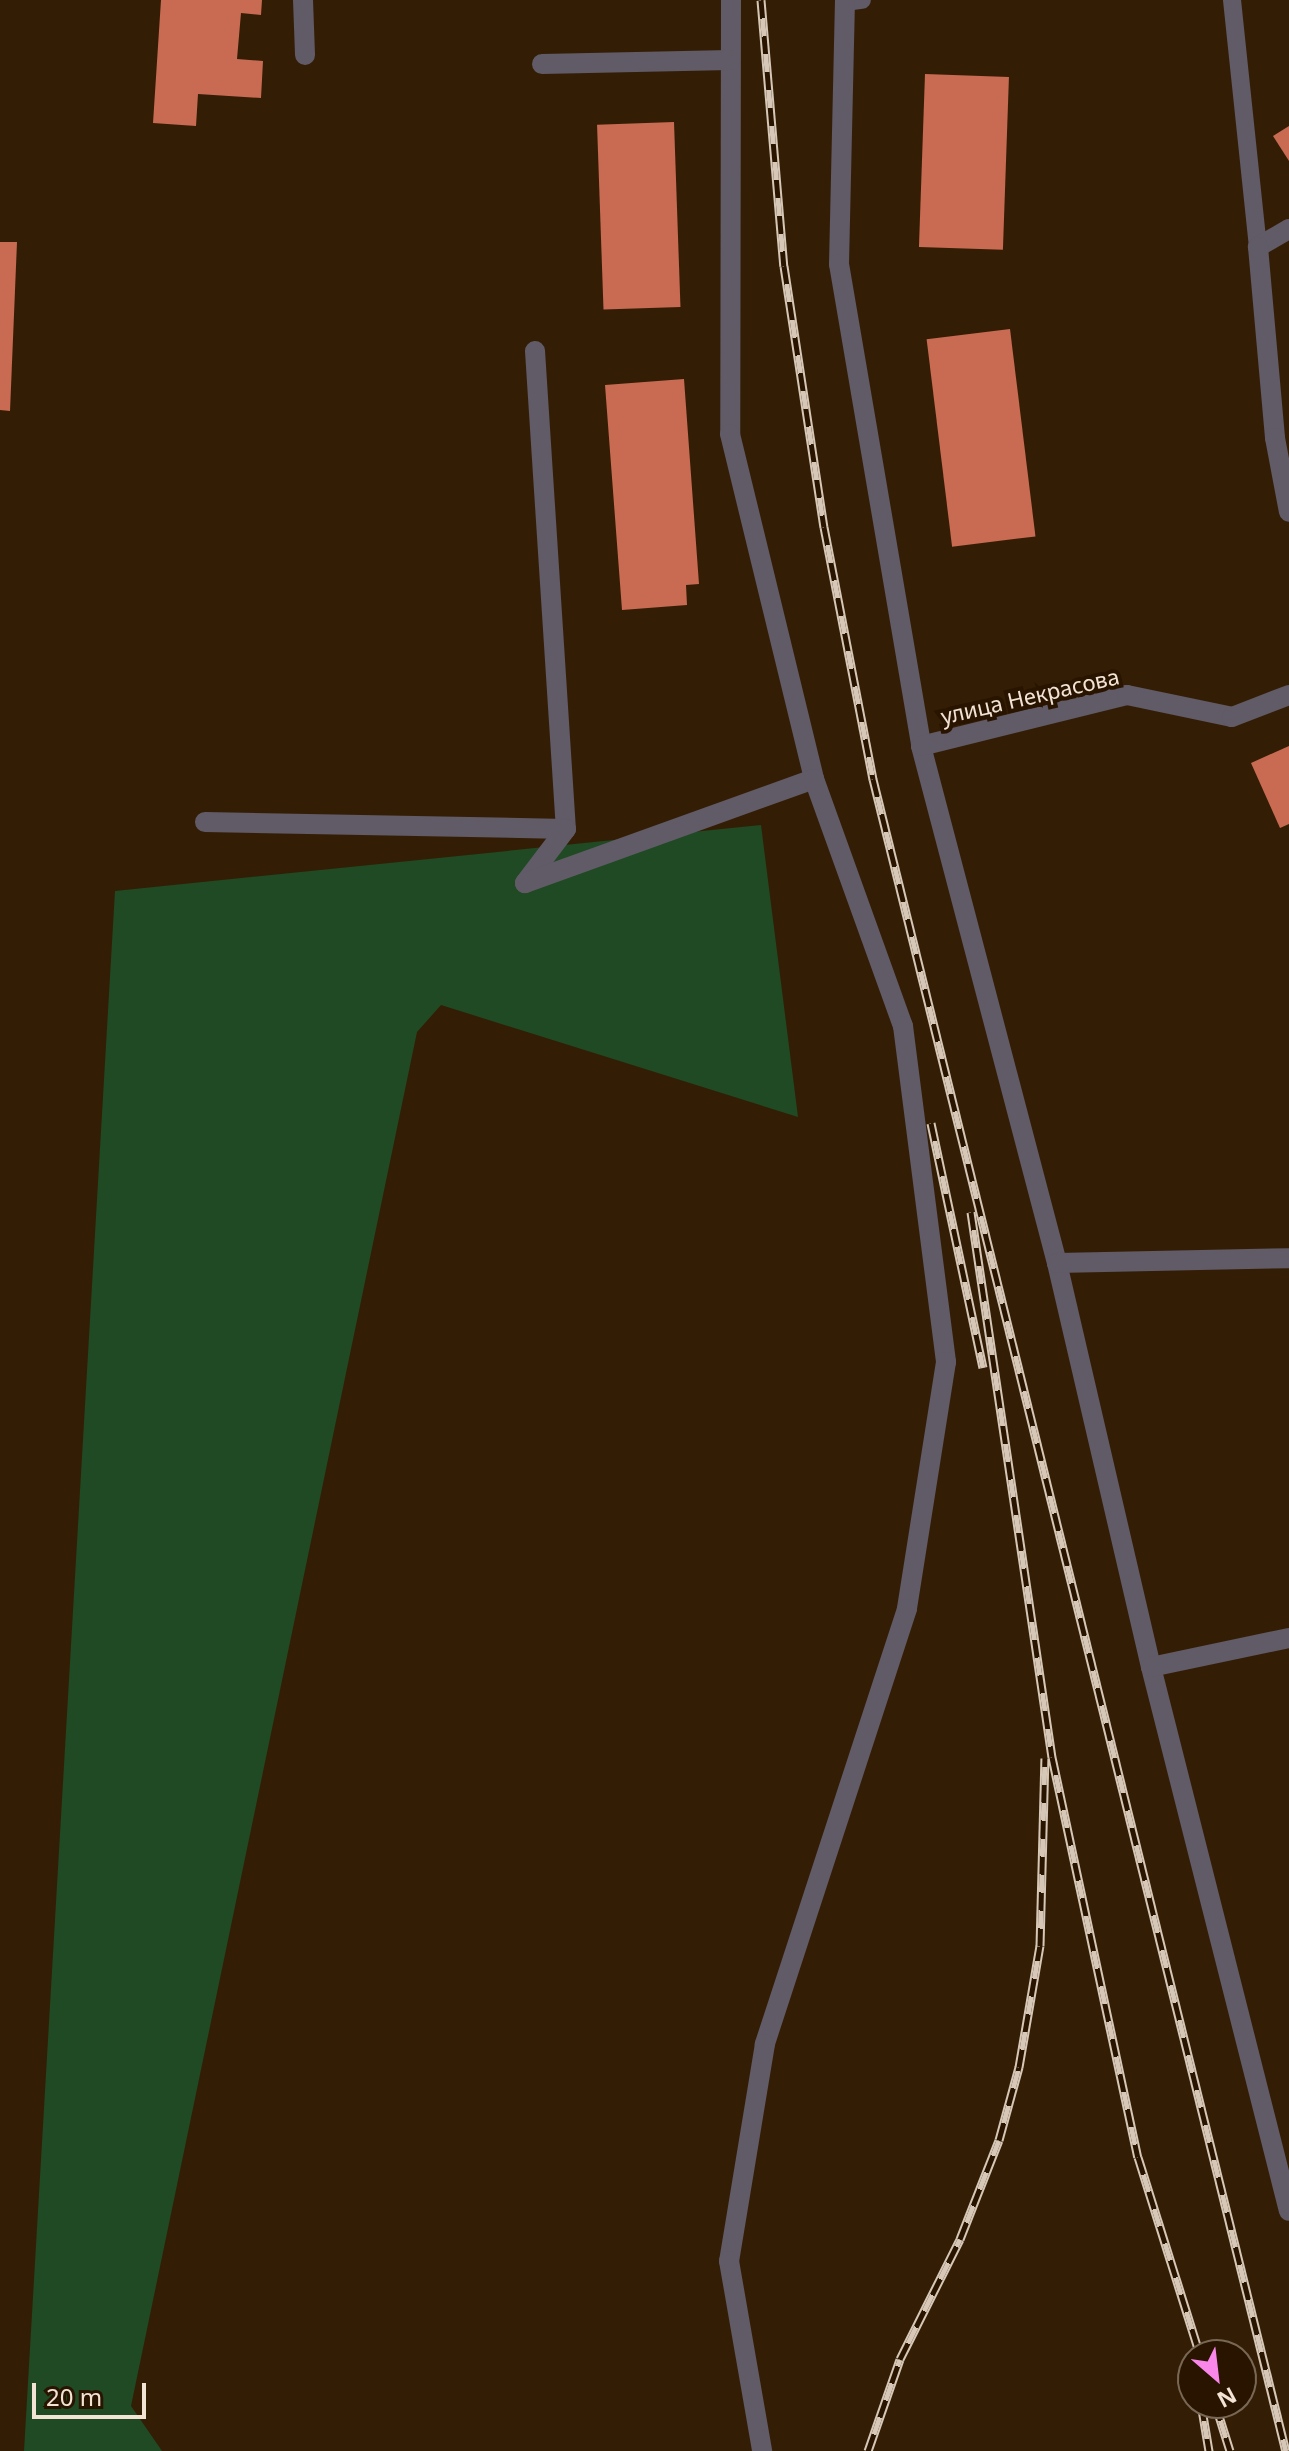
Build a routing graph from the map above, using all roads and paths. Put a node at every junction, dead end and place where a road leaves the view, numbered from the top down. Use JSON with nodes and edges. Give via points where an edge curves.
{"nodes":[{"id":1,"x":303,"y":0,"type":"edge"},
{"id":2,"x":731,"y":0,"type":"edge"},
{"id":3,"x":1232,"y":0,"type":"edge"},
{"id":4,"x":851,"y":1,"type":"edge"},
{"id":5,"x":305,"y":55,"type":"dead end"},
{"id":6,"x":730,"y":60,"type":"junction"},
{"id":7,"x":542,"y":64,"type":"dead end"},
{"id":8,"x":1289,"y":229,"type":"edge"},
{"id":9,"x":1258,"y":247,"type":"junction"},
{"id":10,"x":535,"y":351,"type":"dead end"},
{"id":11,"x":1289,"y":512,"type":"edge"},
{"id":12,"x":1289,"y":695,"type":"edge"},
{"id":13,"x":921,"y":746,"type":"junction"},
{"id":14,"x":814,"y":779,"type":"junction"},
{"id":15,"x":205,"y":822,"type":"dead end"},
{"id":16,"x":566,"y":829,"type":"junction"},
{"id":17,"x":1289,"y":1258,"type":"edge"},
{"id":18,"x":1057,"y":1263,"type":"junction"},
{"id":19,"x":1289,"y":1638,"type":"edge"},
{"id":20,"x":1151,"y":1667,"type":"junction"},
{"id":21,"x":1289,"y":2211,"type":"edge"},
{"id":22,"x":762,"y":2451,"type":"edge"}],
"edges":[{"from":1,"to":5,"type":"street"},
{"from":2,"to":6,"type":"street"},
{"from":3,"to":9,"type":"lane"},
{"from":4,"to":13,"type":"street","via":[[839,264]]},
{"from":6,"to":7,"type":"street"},
{"from":6,"to":14,"type":"street","via":[[730,434]]},
{"from":8,"to":9,"type":"street"},
{"from":9,"to":11,"type":"street","via":[[1275,438]]},
{"from":10,"to":16,"type":"street"},
{"from":12,"to":13,"type":"street","name":"улица Некрасова","via":[[1232,717],[1127,695]]},
{"from":13,"to":18,"type":"street"},
{"from":14,"to":16,"type":"street","via":[[525,883]]},
{"from":14,"to":22,"type":"street","via":[[903,1026],[946,1362],[907,1609],[765,2044],[729,2261]]},
{"from":15,"to":16,"type":"street"},
{"from":17,"to":18,"type":"street"},
{"from":18,"to":20,"type":"street"},
{"from":19,"to":20,"type":"street"},
{"from":20,"to":21,"type":"street"}]}
